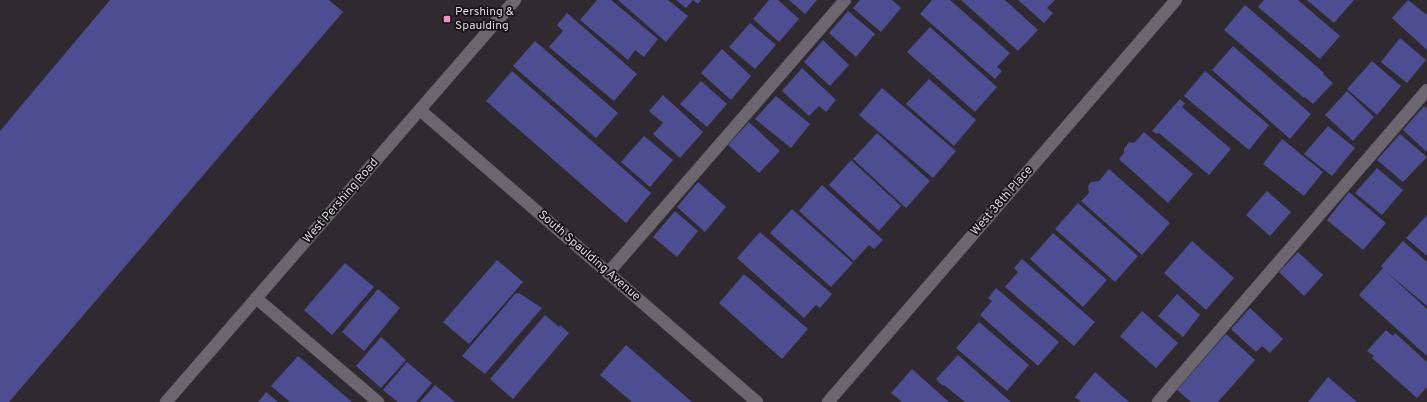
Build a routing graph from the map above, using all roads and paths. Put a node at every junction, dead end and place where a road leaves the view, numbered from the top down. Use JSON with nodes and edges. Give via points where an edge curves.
{"nodes":[{"id":1,"x":515,"y":0,"type":"edge"},
{"id":2,"x":845,"y":0,"type":"edge"},
{"id":3,"x":1176,"y":0,"type":"edge"},
{"id":4,"x":1427,"y":90,"type":"edge"},
{"id":5,"x":420,"y":110,"type":"junction"},
{"id":6,"x":608,"y":273,"type":"junction"},
{"id":7,"x":256,"y":298,"type":"junction"},
{"id":8,"x":166,"y":402,"type":"edge"},
{"id":9,"x":378,"y":402,"type":"edge"},
{"id":10,"x":757,"y":402,"type":"edge"},
{"id":11,"x":828,"y":402,"type":"edge"},
{"id":12,"x":1158,"y":402,"type":"edge"}],
"edges":[{"from":1,"to":5,"type":"street","name":"West Pershing Road"},
{"from":2,"to":6,"type":"street"},
{"from":3,"to":11,"type":"street","name":"West 38th Place"},
{"from":4,"to":12,"type":"street"},
{"from":5,"to":6,"type":"street","name":"South Spaulding Avenue"},
{"from":5,"to":7,"type":"street","name":"West Pershing Road"},
{"from":6,"to":10,"type":"street","name":"South Spaulding Avenue"},
{"from":7,"to":8,"type":"street","name":"West Pershing Road"},
{"from":7,"to":9,"type":"street"}]}
